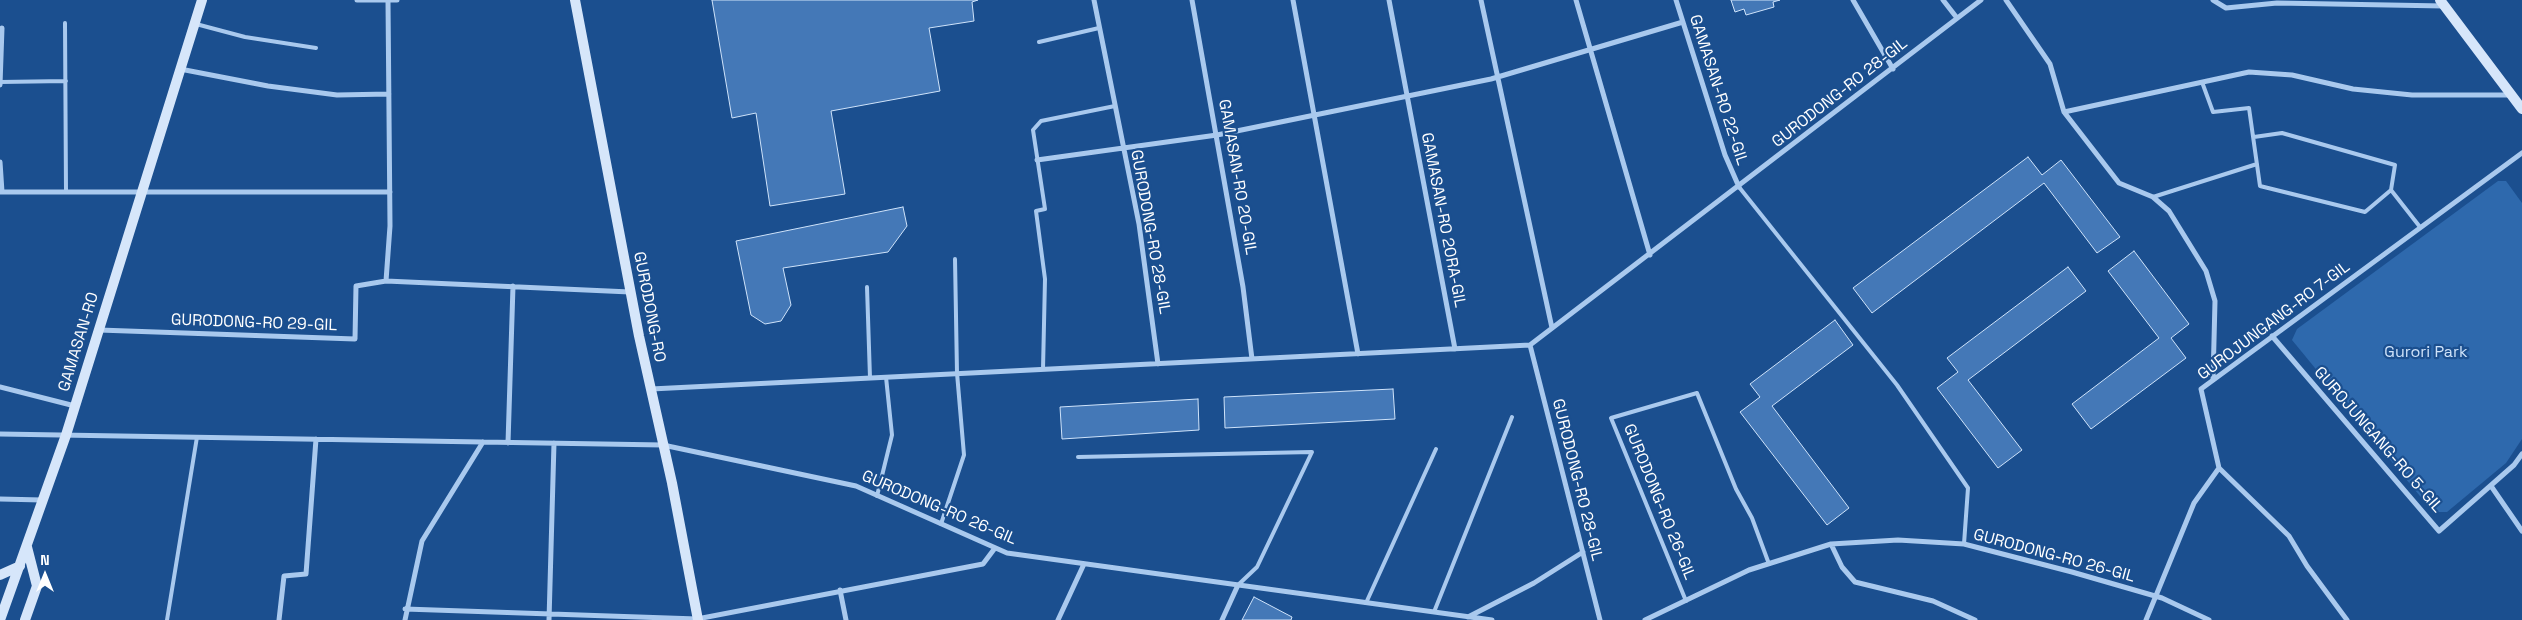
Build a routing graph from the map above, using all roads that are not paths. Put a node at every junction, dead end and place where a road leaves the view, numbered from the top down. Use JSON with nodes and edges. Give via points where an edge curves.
{"nodes":[{"id":1,"x":202,"y":0,"type":"edge"},
{"id":2,"x":357,"y":0,"type":"edge"},
{"id":3,"x":388,"y":0,"type":"edge"},
{"id":4,"x":397,"y":0,"type":"edge"},
{"id":5,"x":575,"y":0,"type":"edge"},
{"id":6,"x":1094,"y":0,"type":"edge"},
{"id":7,"x":1192,"y":0,"type":"edge"},
{"id":8,"x":1293,"y":0,"type":"edge"},
{"id":9,"x":1389,"y":0,"type":"edge"},
{"id":10,"x":1481,"y":0,"type":"edge"},
{"id":11,"x":1576,"y":0,"type":"edge"},
{"id":12,"x":1676,"y":0,"type":"edge"},
{"id":13,"x":1853,"y":0,"type":"edge"},
{"id":14,"x":1943,"y":0,"type":"edge"},
{"id":15,"x":1980,"y":0,"type":"edge"},
{"id":16,"x":2006,"y":0,"type":"edge"},
{"id":17,"x":2213,"y":0,"type":"edge"},
{"id":18,"x":2442,"y":3,"type":"edge"},
{"id":19,"x":1957,"y":18,"type":"junction"},
{"id":20,"x":1683,"y":22,"type":"junction"},
{"id":21,"x":65,"y":23,"type":"dead end"},
{"id":22,"x":194,"y":24,"type":"junction"},
{"id":23,"x":2,"y":28,"type":"dead end"},
{"id":24,"x":1099,"y":28,"type":"junction"},
{"id":25,"x":1039,"y":42,"type":"dead end"},
{"id":26,"x":316,"y":48,"type":"dead end"},
{"id":27,"x":1590,"y":51,"type":"junction"},
{"id":28,"x":0,"y":63,"type":"edge"},
{"id":29,"x":180,"y":69,"type":"junction"},
{"id":30,"x":1893,"y":69,"type":"junction"},
{"id":31,"x":1498,"y":78,"type":"junction"},
{"id":32,"x":66,"y":81,"type":"junction"},
{"id":33,"x":2202,"y":82,"type":"junction"},
{"id":34,"x":0,"y":84,"type":"edge"},
{"id":35,"x":389,"y":94,"type":"junction"},
{"id":36,"x":2511,"y":95,"type":"junction"},
{"id":37,"x":1407,"y":96,"type":"junction"},
{"id":38,"x":1115,"y":106,"type":"junction"},
{"id":39,"x":2522,"y":109,"type":"edge"},
{"id":40,"x":2064,"y":112,"type":"junction"},
{"id":41,"x":1313,"y":115,"type":"junction"},
{"id":42,"x":1217,"y":135,"type":"junction"},
{"id":43,"x":2254,"y":137,"type":"junction"},
{"id":44,"x":1123,"y":147,"type":"junction"},
{"id":45,"x":2522,"y":153,"type":"edge"},
{"id":46,"x":1038,"y":160,"type":"junction"},
{"id":47,"x":0,"y":162,"type":"edge"},
{"id":48,"x":2257,"y":164,"type":"junction"},
{"id":49,"x":1739,"y":186,"type":"junction"},
{"id":50,"x":2391,"y":190,"type":"junction"},
{"id":51,"x":142,"y":191,"type":"junction"},
{"id":52,"x":1,"y":192,"type":"edge"},
{"id":53,"x":66,"y":192,"type":"junction"},
{"id":54,"x":390,"y":192,"type":"junction"},
{"id":55,"x":2153,"y":197,"type":"junction"},
{"id":56,"x":2420,"y":227,"type":"junction"},
{"id":57,"x":1650,"y":255,"type":"junction"},
{"id":58,"x":955,"y":259,"type":"dead end"},
{"id":59,"x":386,"y":280,"type":"junction"},
{"id":60,"x":513,"y":286,"type":"junction"},
{"id":61,"x":867,"y":287,"type":"dead end"},
{"id":62,"x":630,"y":292,"type":"junction"},
{"id":63,"x":1552,"y":328,"type":"junction"},
{"id":64,"x":99,"y":330,"type":"junction"},
{"id":65,"x":2272,"y":336,"type":"junction"},
{"id":66,"x":1530,"y":345,"type":"junction"},
{"id":67,"x":1456,"y":349,"type":"junction"},
{"id":68,"x":1358,"y":354,"type":"junction"},
{"id":69,"x":1252,"y":359,"type":"junction"},
{"id":70,"x":1158,"y":364,"type":"junction"},
{"id":71,"x":1043,"y":369,"type":"junction"},
{"id":72,"x":957,"y":373,"type":"junction"},
{"id":73,"x":886,"y":377,"type":"junction"},
{"id":74,"x":870,"y":378,"type":"junction"},
{"id":75,"x":2213,"y":380,"type":"junction"},
{"id":76,"x":0,"y":387,"type":"edge"},
{"id":77,"x":650,"y":389,"type":"junction"},
{"id":78,"x":74,"y":406,"type":"junction"},
{"id":79,"x":1512,"y":417,"type":"dead end"},
{"id":80,"x":0,"y":434,"type":"edge"},
{"id":81,"x":66,"y":435,"type":"junction"},
{"id":82,"x":197,"y":437,"type":"junction"},
{"id":83,"x":316,"y":439,"type":"junction"},
{"id":84,"x":482,"y":442,"type":"junction"},
{"id":85,"x":508,"y":443,"type":"junction"},
{"id":86,"x":554,"y":443,"type":"junction"},
{"id":87,"x":663,"y":445,"type":"junction"},
{"id":88,"x":1436,"y":449,"type":"dead end"},
{"id":89,"x":2522,"y":454,"type":"edge"},
{"id":90,"x":1078,"y":457,"type":"dead end"},
{"id":91,"x":2219,"y":468,"type":"junction"},
{"id":92,"x":2491,"y":486,"type":"junction"},
{"id":93,"x":877,"y":496,"type":"junction"},
{"id":94,"x":0,"y":499,"type":"edge"},
{"id":95,"x":43,"y":500,"type":"junction"},
{"id":96,"x":941,"y":524,"type":"junction"},
{"id":97,"x":2522,"y":531,"type":"edge"},
{"id":98,"x":1831,"y":544,"type":"junction"},
{"id":99,"x":1964,"y":544,"type":"junction"},
{"id":100,"x":27,"y":546,"type":"junction"},
{"id":101,"x":995,"y":548,"type":"junction"},
{"id":102,"x":1583,"y":552,"type":"junction"},
{"id":103,"x":1084,"y":564,"type":"junction"},
{"id":104,"x":1769,"y":564,"type":"junction"},
{"id":105,"x":20,"y":566,"type":"junction"},
{"id":106,"x":0,"y":575,"type":"edge"},
{"id":107,"x":1238,"y":585,"type":"junction"},
{"id":108,"x":840,"y":590,"type":"junction"},
{"id":109,"x":2156,"y":596,"type":"junction"},
{"id":110,"x":1686,"y":601,"type":"junction"},
{"id":111,"x":1366,"y":603,"type":"junction"},
{"id":112,"x":406,"y":609,"type":"junction"},
{"id":113,"x":1434,"y":612,"type":"junction"},
{"id":114,"x":549,"y":617,"type":"edge"},
{"id":115,"x":1467,"y":618,"type":"edge"},
{"id":116,"x":697,"y":619,"type":"edge"},
{"id":117,"x":0,"y":620,"type":"edge"},
{"id":118,"x":25,"y":620,"type":"edge"},
{"id":119,"x":167,"y":620,"type":"edge"},
{"id":120,"x":279,"y":620,"type":"edge"},
{"id":121,"x":405,"y":620,"type":"edge"},
{"id":122,"x":846,"y":620,"type":"edge"},
{"id":123,"x":1058,"y":620,"type":"edge"},
{"id":124,"x":1222,"y":620,"type":"edge"},
{"id":125,"x":1492,"y":620,"type":"edge"},
{"id":126,"x":1600,"y":620,"type":"edge"},
{"id":127,"x":1645,"y":620,"type":"edge"},
{"id":128,"x":1975,"y":620,"type":"edge"},
{"id":129,"x":2146,"y":620,"type":"edge"},
{"id":130,"x":2209,"y":620,"type":"edge"},
{"id":131,"x":2347,"y":620,"type":"edge"}],
"edges":[{"from":1,"to":22,"type":"main road","name":"GAMASAN-RO"},
{"from":2,"to":3,"type":"street"},
{"from":3,"to":4,"type":"street"},
{"from":3,"to":35,"type":"street"},
{"from":5,"to":62,"type":"main road","name":"GURODONG-RO"},
{"from":6,"to":24,"type":"street","name":"GURODONG-RO 28-GIL"},
{"from":7,"to":42,"type":"street","name":"GAMASAN-RO 20-GIL"},
{"from":8,"to":41,"type":"street"},
{"from":9,"to":37,"type":"street","name":"GAMASAN-RO 20RA-GIL"},
{"from":10,"to":31,"type":"street"},
{"from":11,"to":27,"type":"street"},
{"from":12,"to":20,"type":"street","name":"GAMASAN-RO 22-GIL"},
{"from":13,"to":30,"type":"street"},
{"from":14,"to":19,"type":"street"},
{"from":15,"to":19,"type":"street","name":"GURODONG-RO 28-GIL"},
{"from":16,"to":40,"type":"street","via":[[2050,64]]},
{"from":17,"to":18,"type":"street","via":[[2226,8],[2277,3]]},
{"from":18,"to":36,"type":"main road"},
{"from":19,"to":30,"type":"street","name":"GURODONG-RO 28-GIL"},
{"from":20,"to":27,"type":"street"},
{"from":20,"to":49,"type":"street","name":"GAMASAN-RO 22-GIL","via":[[1725,155]]},
{"from":21,"to":32,"type":"lane"},
{"from":22,"to":26,"type":"lane","via":[[245,37]]},
{"from":22,"to":29,"type":"main road","name":"GAMASAN-RO"},
{"from":23,"to":28,"type":"street"},
{"from":24,"to":25,"type":"lane"},
{"from":24,"to":38,"type":"street","name":"GURODONG-RO 28-GIL"},
{"from":27,"to":31,"type":"street"},
{"from":27,"to":57,"type":"street"},
{"from":28,"to":34,"type":"street"},
{"from":29,"to":35,"type":"street","via":[[337,95]]},
{"from":29,"to":51,"type":"main road","name":"GAMASAN-RO"},
{"from":30,"to":49,"type":"street","name":"GURODONG-RO 28-GIL"},
{"from":31,"to":37,"type":"street"},
{"from":31,"to":63,"type":"street"},
{"from":32,"to":34,"type":"lane"},
{"from":32,"to":53,"type":"lane"},
{"from":33,"to":36,"type":"street","via":[[2249,72],[2292,75],[2353,89],[2412,95]]},
{"from":33,"to":40,"type":"street"},
{"from":33,"to":43,"type":"lane","via":[[2213,112],[2249,108]]},
{"from":35,"to":54,"type":"street"},
{"from":36,"to":39,"type":"main road"},
{"from":37,"to":41,"type":"street"},
{"from":37,"to":67,"type":"street","name":"GAMASAN-RO 20RA-GIL"},
{"from":38,"to":44,"type":"street","name":"GURODONG-RO 28-GIL"},
{"from":38,"to":46,"type":"lane","via":[[1041,121],[1034,130]]},
{"from":40,"to":55,"type":"street","via":[[2119,183]]},
{"from":41,"to":42,"type":"street"},
{"from":41,"to":68,"type":"street"},
{"from":42,"to":44,"type":"street"},
{"from":42,"to":69,"type":"street","name":"GAMASAN-RO 20-GIL"},
{"from":43,"to":48,"type":"lane"},
{"from":43,"to":50,"type":"lane","via":[[2282,133],[2395,165]]},
{"from":44,"to":46,"type":"street"},
{"from":44,"to":70,"type":"street","name":"GURODONG-RO 28-GIL","via":[[1139,224]]},
{"from":45,"to":56,"type":"street","name":"GUROJUNGANG-RO 7-GIL"},
{"from":46,"to":71,"type":"lane","via":[[1045,209],[1036,211],[1045,279]]},
{"from":47,"to":52,"type":"street"},
{"from":48,"to":50,"type":"lane","via":[[2260,186],[2365,212]]},
{"from":48,"to":55,"type":"lane"},
{"from":49,"to":57,"type":"street","name":"GURODONG-RO 28-GIL"},
{"from":49,"to":99,"type":"lane","via":[[1897,385],[1968,488]]},
{"from":50,"to":56,"type":"lane"},
{"from":51,"to":53,"type":"street"},
{"from":51,"to":54,"type":"street"},
{"from":51,"to":64,"type":"main road","name":"GAMASAN-RO"},
{"from":52,"to":53,"type":"street"},
{"from":54,"to":59,"type":"street"},
{"from":55,"to":75,"type":"street","via":[[2169,211],[2206,271],[2215,302]]},
{"from":56,"to":65,"type":"street","name":"GUROJUNGANG-RO 7-GIL"},
{"from":57,"to":63,"type":"street","name":"GURODONG-RO 28-GIL"},
{"from":58,"to":72,"type":"lane"},
{"from":59,"to":60,"type":"street","name":"GURODONG-RO 29-GIL"},
{"from":59,"to":64,"type":"street","name":"GURODONG-RO 29-GIL","via":[[356,286],[355,339]]},
{"from":60,"to":62,"type":"street","name":"GURODONG-RO 29-GIL"},
{"from":60,"to":85,"type":"street"},
{"from":61,"to":74,"type":"lane"},
{"from":62,"to":77,"type":"main road","name":"GURODONG-RO"},
{"from":63,"to":66,"type":"street","name":"GURODONG-RO 28-GIL"},
{"from":64,"to":78,"type":"main road","name":"GAMASAN-RO"},
{"from":65,"to":75,"type":"street","name":"GUROJUNGANG-RO 7-GIL"},
{"from":65,"to":92,"type":"street","name":"GUROJUNGANG-RO 5-GIL","via":[[2439,531]]},
{"from":66,"to":67,"type":"street"},
{"from":66,"to":102,"type":"street","name":"GURODONG-RO 28-GIL"},
{"from":67,"to":68,"type":"street"},
{"from":68,"to":69,"type":"street"},
{"from":69,"to":70,"type":"street"},
{"from":70,"to":71,"type":"street"},
{"from":71,"to":72,"type":"street"},
{"from":72,"to":73,"type":"street"},
{"from":72,"to":96,"type":"lane","via":[[964,455]]},
{"from":73,"to":74,"type":"street"},
{"from":73,"to":93,"type":"lane","via":[[892,436]]},
{"from":74,"to":77,"type":"street"},
{"from":75,"to":91,"type":"street","name":"GUROJUNGANG-RO 7-GIL","via":[[2201,389]]},
{"from":76,"to":78,"type":"street"},
{"from":77,"to":87,"type":"main road","name":"GURODONG-RO"},
{"from":78,"to":81,"type":"main road","name":"GAMASAN-RO"},
{"from":79,"to":113,"type":"lane"},
{"from":80,"to":81,"type":"street","name":"GURODONG-RO 26-GIL"},
{"from":81,"to":82,"type":"street","name":"GURODONG-RO 26-GIL"},
{"from":81,"to":95,"type":"main road","name":"GAMASAN-RO"},
{"from":82,"to":83,"type":"street","name":"GURODONG-RO 26-GIL"},
{"from":82,"to":119,"type":"lane"},
{"from":83,"to":84,"type":"street","name":"GURODONG-RO 26-GIL"},
{"from":83,"to":120,"type":"street","via":[[306,574],[284,576]]},
{"from":84,"to":85,"type":"street","name":"GURODONG-RO 26-GIL"},
{"from":84,"to":112,"type":"street","via":[[422,541]]},
{"from":85,"to":86,"type":"street","name":"GURODONG-RO 26-GIL"},
{"from":86,"to":87,"type":"street","name":"GURODONG-RO 26-GIL"},
{"from":86,"to":114,"type":"street"},
{"from":87,"to":93,"type":"street","name":"GURODONG-RO 26-GIL","via":[[856,486]]},
{"from":87,"to":116,"type":"main road","name":"GURODONG-RO"},
{"from":88,"to":111,"type":"lane"},
{"from":89,"to":92,"type":"street","name":"GUROJUNGANG-RO 5-GIL"},
{"from":90,"to":107,"type":"lane","via":[[1312,452],[1257,567]]},
{"from":91,"to":109,"type":"street","via":[[2194,503]]},
{"from":91,"to":131,"type":"street","via":[[2289,536]]},
{"from":92,"to":97,"type":"street"},
{"from":93,"to":96,"type":"street","name":"GURODONG-RO 26-GIL"},
{"from":94,"to":95,"type":"street"},
{"from":95,"to":100,"type":"main road","name":"GAMASAN-RO"},
{"from":96,"to":101,"type":"street","name":"GURODONG-RO 26-GIL"},
{"from":98,"to":99,"type":"street","name":"GURODONG-RO 26-GIL","via":[[1898,540]]},
{"from":98,"to":104,"type":"street","name":"GURODONG-RO 26-GIL"},
{"from":98,"to":128,"type":"street","via":[[1842,567],[1855,582],[1933,601]]},
{"from":99,"to":109,"type":"street","name":"GURODONG-RO 26-GIL"},
{"from":100,"to":105,"type":"main road","name":"GAMASAN-RO"},
{"from":100,"to":118,"type":"main road","via":[[37,586]]},
{"from":101,"to":103,"type":"street","name":"GURODONG-RO 26-GIL","via":[[1007,553]]},
{"from":101,"to":108,"type":"street","via":[[982,564]]},
{"from":102,"to":115,"type":"street","via":[[1534,583]]},
{"from":102,"to":126,"type":"street","name":"GURODONG-RO 28-GIL"},
{"from":103,"to":107,"type":"street","name":"GURODONG-RO 26-GIL"},
{"from":103,"to":123,"type":"street"},
{"from":104,"to":110,"type":"street","name":"GURODONG-RO 26-GIL","via":[[1749,570]]},
{"from":104,"to":110,"type":"lane","name":"GURODONG-RO 26-GIL","via":[[1697,393],[1611,418]]},
{"from":105,"to":106,"type":"main road"},
{"from":105,"to":117,"type":"main road","name":"GAMASAN-RO"},
{"from":107,"to":111,"type":"street","name":"GURODONG-RO 26-GIL"},
{"from":107,"to":124,"type":"street"},
{"from":108,"to":116,"type":"street"},
{"from":108,"to":122,"type":"street"},
{"from":109,"to":129,"type":"street"},
{"from":109,"to":130,"type":"street","name":"GURODONG-RO 26-GIL"},
{"from":110,"to":127,"type":"street","name":"GURODONG-RO 26-GIL"},
{"from":111,"to":113,"type":"street","name":"GURODONG-RO 26-GIL"},
{"from":112,"to":114,"type":"street"},
{"from":112,"to":121,"type":"street"},
{"from":113,"to":115,"type":"street","name":"GURODONG-RO 26-GIL"},
{"from":114,"to":116,"type":"street"},
{"from":115,"to":125,"type":"street","name":"GURODONG-RO 26-GIL"}]}
